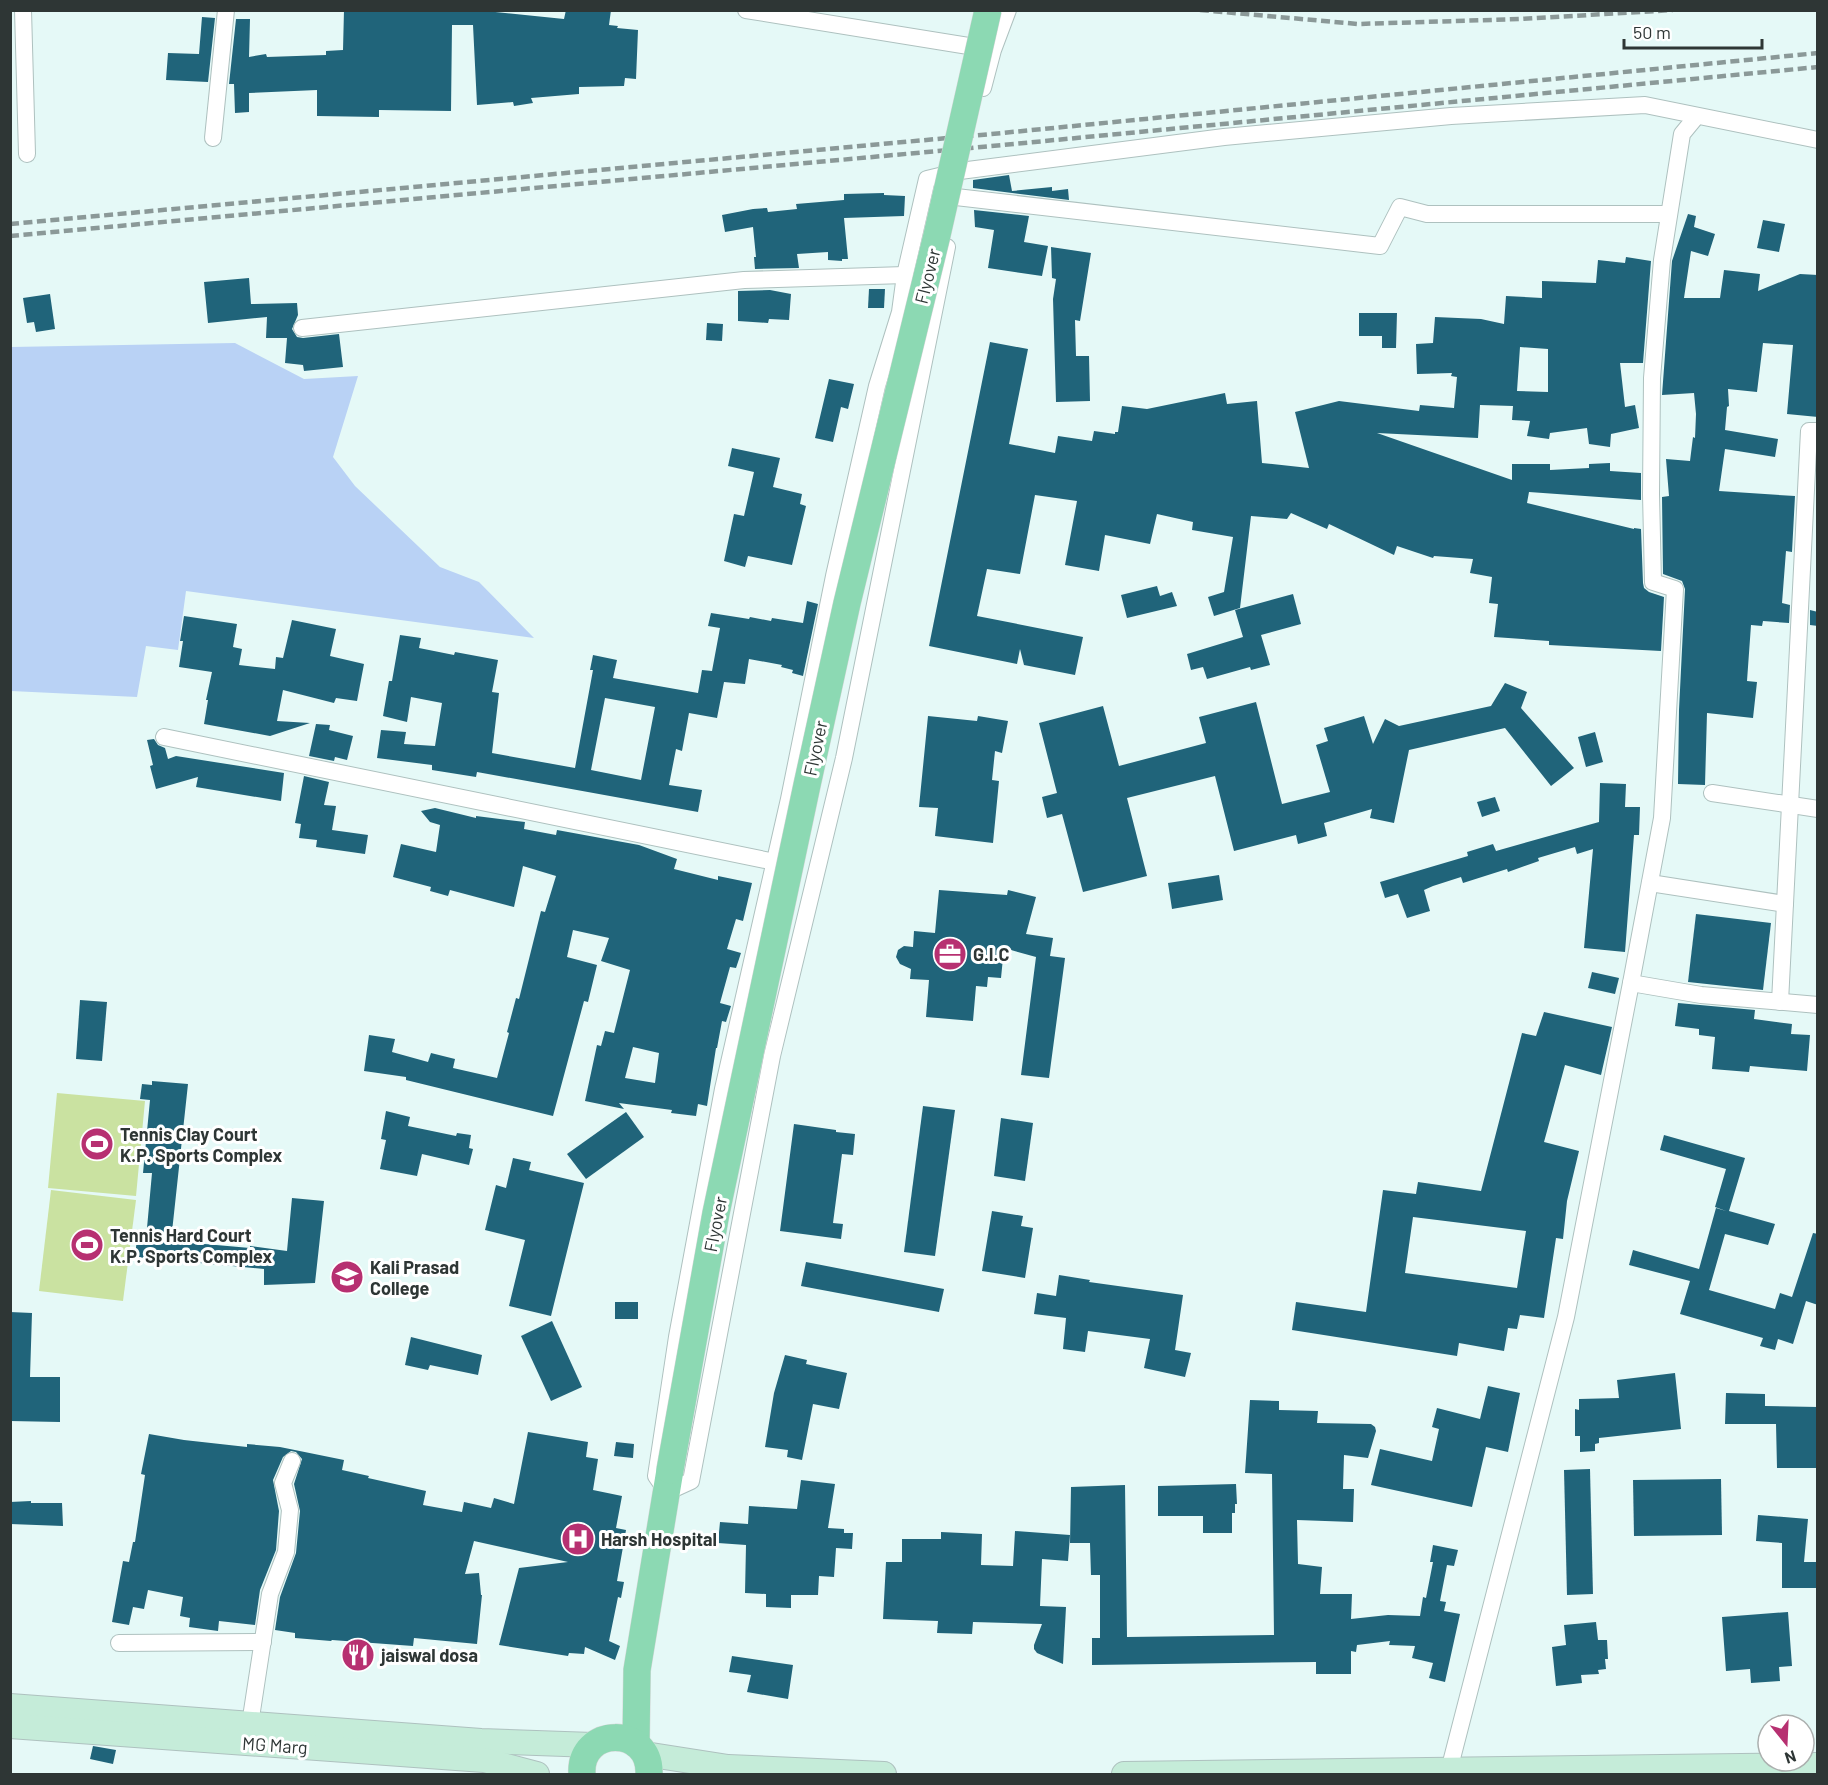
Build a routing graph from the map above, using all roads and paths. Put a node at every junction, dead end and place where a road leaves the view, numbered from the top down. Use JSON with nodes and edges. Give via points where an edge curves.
{"nodes":[{"id":1,"x":23,"y":10,"type":"edge"},
{"id":2,"x":226,"y":10,"type":"edge"},
{"id":3,"x":746,"y":10,"type":"edge"},
{"id":4,"x":988,"y":10,"type":"edge"},
{"id":5,"x":1008,"y":10,"type":"edge"},
{"id":6,"x":993,"y":50,"type":"junction"},
{"id":7,"x":1696,"y":117,"type":"junction"},
{"id":8,"x":213,"y":138,"type":"dead end"},
{"id":9,"x":1818,"y":140,"type":"edge"},
{"id":10,"x":27,"y":154,"type":"dead end"},
{"id":11,"x":960,"y":171,"type":"junction"},
{"id":12,"x":956,"y":198,"type":"junction"},
{"id":13,"x":1670,"y":214,"type":"junction"},
{"id":14,"x":905,"y":275,"type":"junction"},
{"id":15,"x":302,"y":328,"type":"dead end"},
{"id":16,"x":1818,"y":431,"type":"edge"},
{"id":17,"x":164,"y":737,"type":"dead end"},
{"id":18,"x":1712,"y":793,"type":"dead end"},
{"id":19,"x":1790,"y":806,"type":"junction"},
{"id":20,"x":1818,"y":809,"type":"edge"},
{"id":21,"x":775,"y":862,"type":"junction"},
{"id":22,"x":1650,"y":883,"type":"junction"},
{"id":23,"x":1785,"y":904,"type":"junction"},
{"id":24,"x":1630,"y":983,"type":"junction"},
{"id":25,"x":1780,"y":1002,"type":"junction"},
{"id":26,"x":1818,"y":1005,"type":"edge"},
{"id":27,"x":292,"y":1461,"type":"dead end"},
{"id":28,"x":669,"y":1481,"type":"junction"},
{"id":29,"x":263,"y":1642,"type":"junction"},
{"id":30,"x":119,"y":1643,"type":"dead end"},
{"id":31,"x":638,"y":1670,"type":"junction"},
{"id":32,"x":10,"y":1706,"type":"edge"},
{"id":33,"x":249,"y":1724,"type":"junction"},
{"id":34,"x":10,"y":1726,"type":"edge"},
{"id":35,"x":601,"y":1741,"type":"junction"},
{"id":36,"x":643,"y":1758,"type":"edge"},
{"id":37,"x":1818,"y":1765,"type":"edge"},
{"id":38,"x":1449,"y":1772,"type":"edge"},
{"id":39,"x":537,"y":1774,"type":"edge"},
{"id":40,"x":582,"y":1774,"type":"edge"},
{"id":41,"x":884,"y":1774,"type":"edge"},
{"id":42,"x":1124,"y":1774,"type":"edge"}],
"edges":[{"from":1,"to":10,"type":"street"},
{"from":2,"to":8,"type":"street"},
{"from":3,"to":6,"type":"street"},
{"from":4,"to":28,"type":"main road","name":"Flyover","bridge":true,"via":[[807,785],[716,1213]]},
{"from":5,"to":6,"type":"street"},
{"from":6,"to":11,"type":"street"},
{"from":7,"to":9,"type":"street"},
{"from":7,"to":11,"type":"street","via":[[1645,105],[1451,116],[1224,137]]},
{"from":7,"to":13,"type":"street","via":[[1682,134]]},
{"from":11,"to":12,"type":"street"},
{"from":11,"to":14,"type":"street","via":[[927,179]]},
{"from":12,"to":13,"type":"street","via":[[1380,246],[1400,207],[1427,214]]},
{"from":12,"to":28,"type":"street","via":[[844,758],[772,1056],[691,1481]]},
{"from":13,"to":22,"type":"street","via":[[1652,378],[1651,494],[1653,582],[1675,588],[1662,818]]},
{"from":14,"to":15,"type":"street","via":[[744,280]]},
{"from":14,"to":21,"type":"street","via":[[900,312],[877,386],[834,576]]},
{"from":16,"to":19,"type":"street","via":[[1809,431]]},
{"from":17,"to":21,"type":"street"},
{"from":18,"to":19,"type":"street"},
{"from":19,"to":20,"type":"street"},
{"from":19,"to":23,"type":"street"},
{"from":21,"to":28,"type":"street","via":[[723,1089],[676,1337],[656,1476]]},
{"from":22,"to":23,"type":"street"},
{"from":22,"to":24,"type":"street"},
{"from":23,"to":25,"type":"street"},
{"from":24,"to":25,"type":"street"},
{"from":24,"to":38,"type":"street","via":[[1566,1317]]},
{"from":25,"to":26,"type":"street"},
{"from":27,"to":29,"type":"street","via":[[284,1483],[290,1510],[286,1552],[270,1594]]},
{"from":28,"to":31,"type":"main road","name":"Flyover"},
{"from":29,"to":30,"type":"street"},
{"from":29,"to":33,"type":"street"},
{"from":31,"to":35,"type":"main road","via":[[621,1714]]},
{"from":31,"to":36,"type":"main road"},
{"from":32,"to":33,"type":"main road"},
{"from":33,"to":35,"type":"main road","via":[[481,1741]]},
{"from":34,"to":39,"type":"main road","name":"MG Marg","via":[[484,1760]]},
{"from":35,"to":36,"type":"main road","via":[[619,1737]]},
{"from":35,"to":40,"type":"main road","via":[[583,1762]]},
{"from":36,"to":41,"type":"main road","via":[[728,1767]]},
{"from":37,"to":38,"type":"main road"},
{"from":38,"to":42,"type":"main road"}]}
